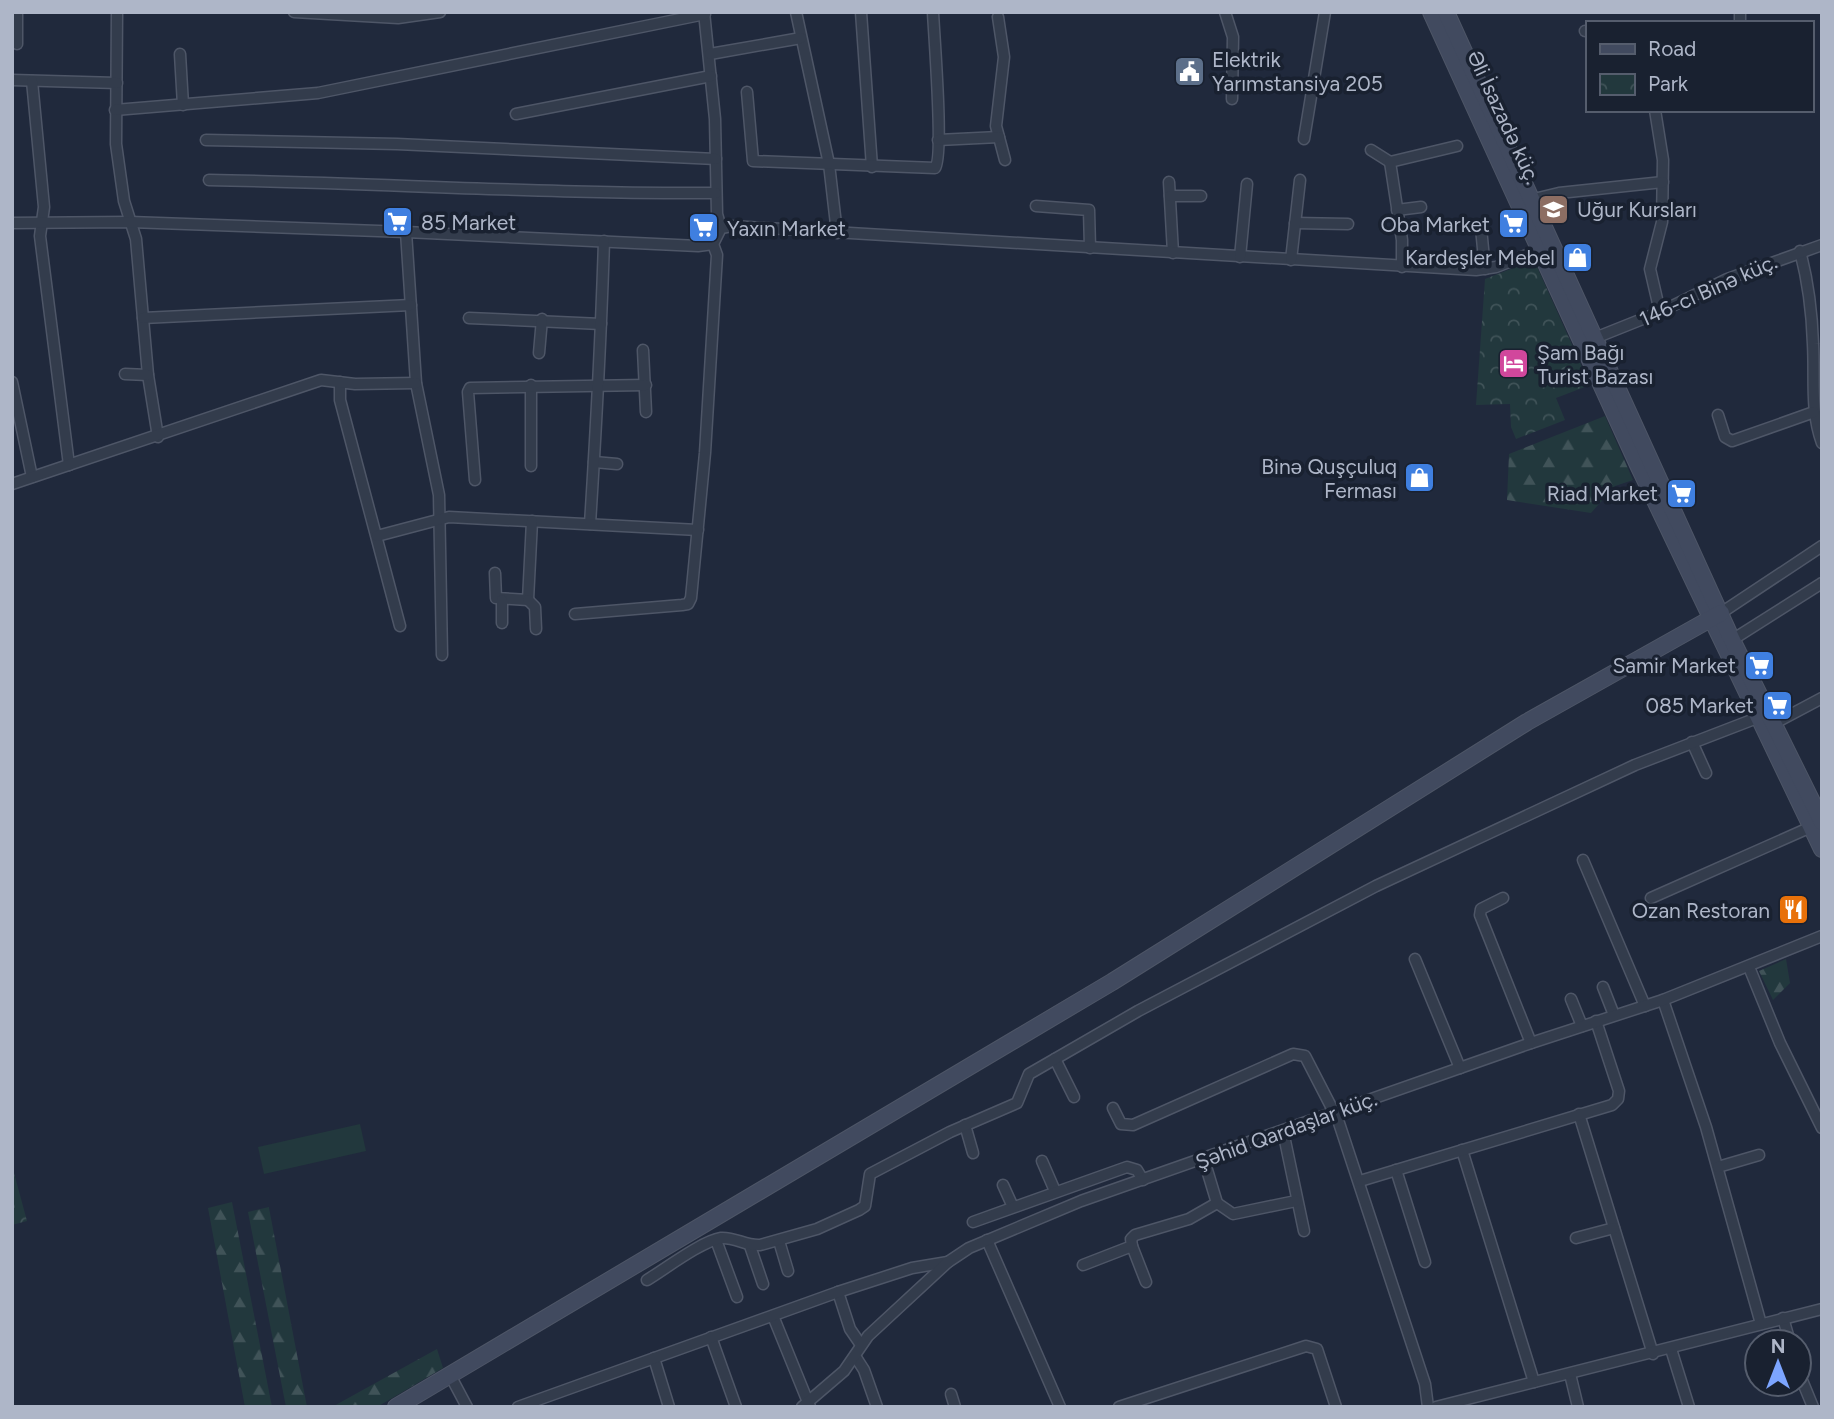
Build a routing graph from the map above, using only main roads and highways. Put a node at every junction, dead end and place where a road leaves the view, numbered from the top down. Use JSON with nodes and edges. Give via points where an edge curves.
{"nodes":[{"id":1,"x":1432,"y":12,"type":"edge"},
{"id":2,"x":1446,"y":12,"type":"edge"},
{"id":3,"x":1548,"y":247,"type":"junction"},
{"id":4,"x":1715,"y":616,"type":"junction"},
{"id":5,"x":1727,"y":643,"type":"junction"},
{"id":6,"x":1818,"y":820,"type":"edge"},
{"id":7,"x":1822,"y":849,"type":"edge"},
{"id":8,"x":396,"y":1407,"type":"edge"}],
"edges":[{"from":1,"to":3,"type":"main road","name":"Əli İsazadə küç."},
{"from":2,"to":3,"type":"main road","name":"Əli İsazadə küç.","via":[[1534,199]]},
{"from":3,"to":4,"type":"main road","name":"Əli İsazadə küç."},
{"from":3,"to":4,"type":"main road","name":"Əli İsazadə küç.","via":[[1595,338]]},
{"from":4,"to":5,"type":"main road","name":"Əli İsazadə küç."},
{"from":4,"to":8,"type":"main road","via":[[1527,723],[1112,982]]},
{"from":5,"to":6,"type":"main road","name":"Əli İsazadə küç.","via":[[1773,724]]},
{"from":5,"to":6,"type":"main road","name":"Əli İsazadə küç.","via":[[1757,718]]},
{"from":6,"to":7,"type":"main road","name":"Əli İsazadə küç."}]}
